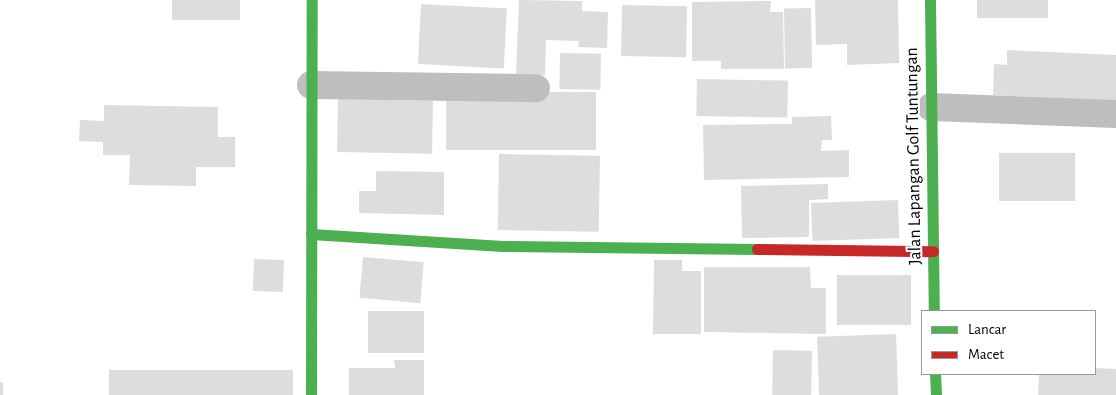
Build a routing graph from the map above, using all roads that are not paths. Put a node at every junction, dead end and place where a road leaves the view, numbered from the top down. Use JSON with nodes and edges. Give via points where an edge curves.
{"nodes":[{"id":1,"x":312,"y":0,"type":"edge"},
{"id":2,"x":930,"y":0,"type":"edge"},
{"id":3,"x":311,"y":85,"type":"junction"},
{"id":4,"x":536,"y":88,"type":"dead end"},
{"id":5,"x":931,"y":107,"type":"junction"},
{"id":6,"x":1116,"y":114,"type":"edge"},
{"id":7,"x":312,"y":234,"type":"junction"},
{"id":8,"x":933,"y":251,"type":"junction"},
{"id":9,"x":934,"y":310,"type":"edge"},
{"id":10,"x":935,"y":375,"type":"edge"},
{"id":11,"x":311,"y":395,"type":"edge"},
{"id":12,"x":936,"y":395,"type":"edge"}],
"edges":[{"from":1,"to":3,"type":"street"},
{"from":2,"to":5,"type":"street","name":"Jalan Lapangan Golf Tuntungan"},
{"from":3,"to":4,"type":"street"},
{"from":3,"to":7,"type":"street"},
{"from":5,"to":6,"type":"street"},
{"from":5,"to":8,"type":"street","name":"Jalan Lapangan Golf Tuntungan"},
{"from":7,"to":8,"type":"street","via":[[503,246]]},
{"from":7,"to":11,"type":"street"},
{"from":8,"to":9,"type":"street","name":"Jalan Lapangan Golf Tuntungan"},
{"from":10,"to":12,"type":"street"}]}
